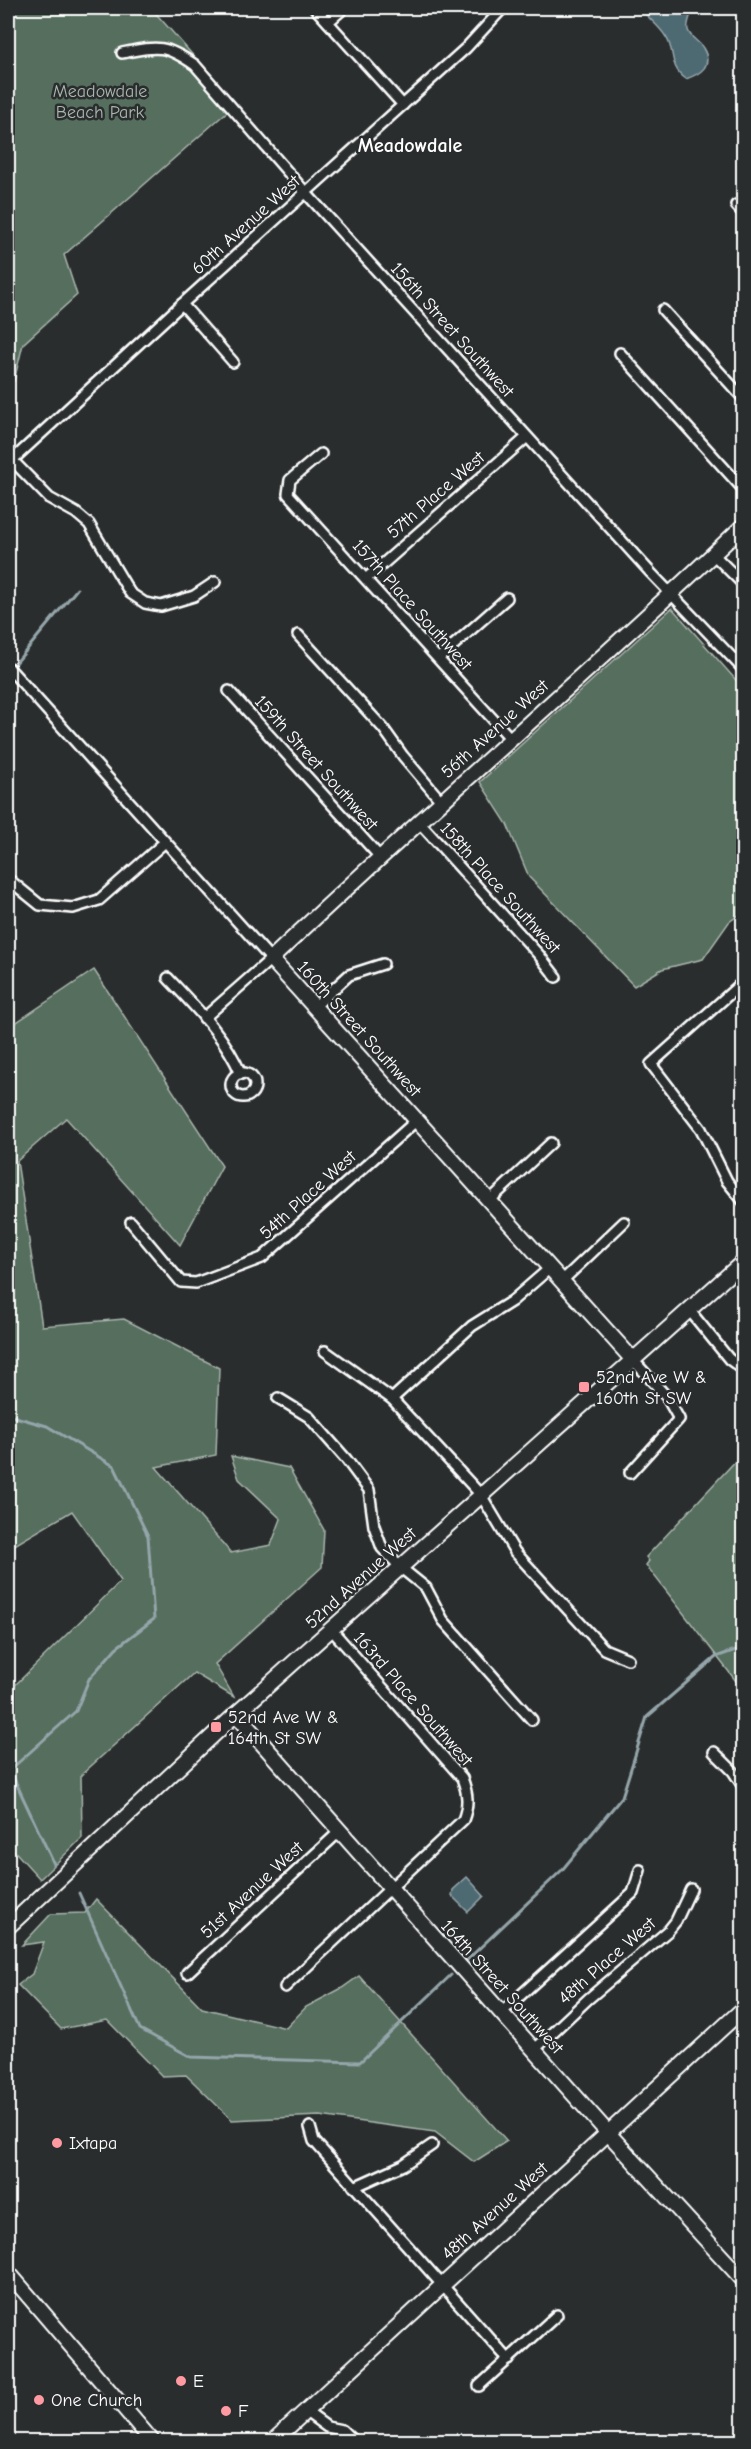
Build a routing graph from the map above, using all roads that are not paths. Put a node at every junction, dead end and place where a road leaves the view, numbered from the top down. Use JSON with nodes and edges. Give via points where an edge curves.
{"nodes":[{"id":1,"x":315,"y":8,"type":"edge"},
{"id":2,"x":344,"y":8,"type":"edge"},
{"id":3,"x":503,"y":8,"type":"edge"},
{"id":4,"x":328,"y":22,"type":"junction"},
{"id":5,"x":122,"y":53,"type":"dead end"},
{"id":6,"x":403,"y":105,"type":"junction"},
{"id":7,"x":306,"y":193,"type":"junction"},
{"id":8,"x":736,"y":205,"type":"dead end"},
{"id":9,"x":744,"y":214,"type":"edge"},
{"id":10,"x":182,"y":304,"type":"junction"},
{"id":11,"x":663,"y":310,"type":"dead end"},
{"id":12,"x":620,"y":353,"type":"dead end"},
{"id":13,"x":233,"y":362,"type":"dead end"},
{"id":14,"x":744,"y":399,"type":"edge"},
{"id":15,"x":526,"y":437,"type":"junction"},
{"id":16,"x":321,"y":454,"type":"dead end"},
{"id":17,"x":10,"y":462,"type":"edge"},
{"id":18,"x":744,"y":490,"type":"edge"},
{"id":19,"x":744,"y":525,"type":"edge"},
{"id":20,"x":713,"y":554,"type":"junction"},
{"id":21,"x":366,"y":578,"type":"junction"},
{"id":22,"x":215,"y":582,"type":"dead end"},
{"id":23,"x":744,"y":585,"type":"edge"},
{"id":24,"x":670,"y":594,"type":"junction"},
{"id":25,"x":507,"y":598,"type":"dead end"},
{"id":26,"x":298,"y":636,"type":"dead end"},
{"id":27,"x":439,"y":658,"type":"junction"},
{"id":28,"x":8,"y":667,"type":"edge"},
{"id":29,"x":744,"y":670,"type":"edge"},
{"id":30,"x":229,"y":691,"type":"dead end"},
{"id":31,"x":511,"y":739,"type":"junction"},
{"id":32,"x":441,"y":801,"type":"junction"},
{"id":33,"x":418,"y":821,"type":"junction"},
{"id":34,"x":165,"y":842,"type":"junction"},
{"id":35,"x":380,"y":856,"type":"junction"},
{"id":36,"x":8,"y":879,"type":"edge"},
{"id":37,"x":271,"y":959,"type":"junction"},
{"id":38,"x":383,"y":964,"type":"dead end"},
{"id":39,"x":556,"y":977,"type":"dead end"},
{"id":40,"x":168,"y":978,"type":"dead end"},
{"id":41,"x":744,"y":981,"type":"edge"},
{"id":42,"x":314,"y":1007,"type":"junction"},
{"id":43,"x":204,"y":1018,"type":"junction"},
{"id":44,"x":241,"y":1074,"type":"dead end"},
{"id":45,"x":417,"y":1120,"type":"junction"},
{"id":46,"x":551,"y":1143,"type":"dead end"},
{"id":47,"x":489,"y":1201,"type":"junction"},
{"id":48,"x":744,"y":1202,"type":"edge"},
{"id":49,"x":131,"y":1222,"type":"dead end"},
{"id":50,"x":624,"y":1222,"type":"dead end"},
{"id":51,"x":744,"y":1261,"type":"edge"},
{"id":52,"x":550,"y":1268,"type":"junction"},
{"id":53,"x":562,"y":1281,"type":"junction"},
{"id":54,"x":690,"y":1311,"type":"junction"},
{"id":55,"x":325,"y":1351,"type":"dead end"},
{"id":56,"x":634,"y":1361,"type":"junction"},
{"id":57,"x":744,"y":1370,"type":"edge"},
{"id":58,"x":278,"y":1398,"type":"dead end"},
{"id":59,"x":392,"y":1399,"type":"junction"},
{"id":60,"x":630,"y":1473,"type":"dead end"},
{"id":61,"x":481,"y":1495,"type":"junction"},
{"id":62,"x":400,"y":1567,"type":"junction"},
{"id":63,"x":331,"y":1629,"type":"junction"},
{"id":64,"x":628,"y":1659,"type":"dead end"},
{"id":65,"x":237,"y":1714,"type":"junction"},
{"id":66,"x":532,"y":1720,"type":"dead end"},
{"id":67,"x":714,"y":1752,"type":"dead end"},
{"id":68,"x":744,"y":1788,"type":"edge"},
{"id":69,"x":340,"y":1831,"type":"junction"},
{"id":70,"x":640,"y":1870,"type":"dead end"},
{"id":71,"x":390,"y":1887,"type":"junction"},
{"id":72,"x":692,"y":1889,"type":"dead end"},
{"id":73,"x":8,"y":1927,"type":"edge"},
{"id":74,"x":187,"y":1973,"type":"dead end"},
{"id":75,"x":285,"y":1987,"type":"dead end"},
{"id":76,"x":744,"y":2008,"type":"edge"},
{"id":77,"x":501,"y":2013,"type":"junction"},
{"id":78,"x":534,"y":2050,"type":"junction"},
{"id":79,"x":310,"y":2127,"type":"dead end"},
{"id":80,"x":608,"y":2133,"type":"junction"},
{"id":81,"x":432,"y":2145,"type":"dead end"},
{"id":82,"x":354,"y":2187,"type":"junction"},
{"id":83,"x":8,"y":2272,"type":"edge"},
{"id":84,"x":744,"y":2281,"type":"edge"},
{"id":85,"x":442,"y":2283,"type":"junction"},
{"id":86,"x":557,"y":2315,"type":"dead end"},
{"id":87,"x":509,"y":2360,"type":"junction"},
{"id":88,"x":479,"y":2386,"type":"dead end"},
{"id":89,"x":305,"y":2411,"type":"junction"},
{"id":90,"x":153,"y":2442,"type":"edge"},
{"id":91,"x":272,"y":2442,"type":"edge"},
{"id":92,"x":354,"y":2442,"type":"edge"}],
"edges":[{"from":1,"to":4,"type":"street"},
{"from":2,"to":4,"type":"street"},
{"from":3,"to":6,"type":"street","name":"60th Avenue West"},
{"from":4,"to":6,"type":"street"},
{"from":5,"to":7,"type":"street","name":"156th Street Southwest","via":[[155,48],[174,50],[195,65]]},
{"from":6,"to":7,"type":"street","name":"60th Avenue West"},
{"from":7,"to":10,"type":"street","name":"60th Avenue West"},
{"from":7,"to":15,"type":"street","name":"156th Street Southwest"},
{"from":8,"to":9,"type":"street"},
{"from":10,"to":13,"type":"street"},
{"from":10,"to":17,"type":"street","name":"60th Avenue West"},
{"from":11,"to":14,"type":"street"},
{"from":12,"to":18,"type":"street"},
{"from":15,"to":21,"type":"street","name":"57th Place West"},
{"from":15,"to":24,"type":"street","name":"156th Street Southwest"},
{"from":16,"to":21,"type":"street","name":"157th Place Southwest","via":[[290,480],[288,494]]},
{"from":17,"to":22,"type":"street","via":[[49,498],[89,524],[130,593],[145,603],[161,606],[194,596]]},
{"from":19,"to":20,"type":"street","name":"56th Avenue West"},
{"from":20,"to":23,"type":"street"},
{"from":20,"to":24,"type":"street","name":"56th Avenue West"},
{"from":21,"to":27,"type":"street","name":"157th Place Southwest"},
{"from":24,"to":29,"type":"street","name":"156th Street Southwest"},
{"from":24,"to":31,"type":"street","name":"56th Avenue West"},
{"from":25,"to":27,"type":"street"},
{"from":26,"to":32,"type":"street","via":[[383,728]]},
{"from":27,"to":31,"type":"street","name":"157th Place Southwest"},
{"from":28,"to":34,"type":"street","name":"160th Street Southwest"},
{"from":30,"to":35,"type":"street","name":"159th Street Southwest"},
{"from":31,"to":32,"type":"street","name":"56th Avenue West"},
{"from":32,"to":33,"type":"street","name":"56th Avenue West"},
{"from":33,"to":35,"type":"street","name":"56th Avenue West"},
{"from":33,"to":39,"type":"street","name":"158th Place Southwest"},
{"from":34,"to":36,"type":"street","via":[[99,900],[73,908],[40,905]]},
{"from":34,"to":37,"type":"street","name":"160th Street Southwest"},
{"from":35,"to":37,"type":"street","name":"56th Avenue West"},
{"from":37,"to":42,"type":"street","name":"160th Street Southwest"},
{"from":37,"to":43,"type":"street"},
{"from":38,"to":42,"type":"street","via":[[349,975]]},
{"from":40,"to":43,"type":"street"},
{"from":41,"to":48,"type":"street","via":[[651,1064],[701,1129],[727,1181]]},
{"from":42,"to":45,"type":"street","name":"160th Street Southwest"},
{"from":43,"to":44,"type":"street","via":[[232,1052]]},
{"from":45,"to":47,"type":"street","name":"160th Street Southwest"},
{"from":45,"to":49,"type":"street","name":"54th Place West","via":[[262,1258],[196,1283],[182,1282]]},
{"from":46,"to":47,"type":"street"},
{"from":47,"to":52,"type":"street","name":"160th Street Southwest"},
{"from":50,"to":53,"type":"street"},
{"from":51,"to":54,"type":"street","name":"52nd Avenue West"},
{"from":52,"to":53,"type":"street","name":"160th Street Southwest"},
{"from":52,"to":59,"type":"street","via":[[512,1301],[472,1326]]},
{"from":53,"to":56,"type":"street","name":"160th Street Southwest"},
{"from":54,"to":56,"type":"street","name":"52nd Avenue West"},
{"from":54,"to":57,"type":"street","via":[[729,1359]]},
{"from":55,"to":59,"type":"street"},
{"from":56,"to":60,"type":"street","name":"160th Street Southwest","via":[[666,1396],[679,1419]]},
{"from":56,"to":61,"type":"street","name":"52nd Avenue West"},
{"from":58,"to":62,"type":"street","via":[[309,1417],[369,1490],[382,1548]]},
{"from":59,"to":61,"type":"street"},
{"from":61,"to":62,"type":"street","name":"52nd Avenue West"},
{"from":61,"to":64,"type":"street","via":[[515,1552],[604,1649]]},
{"from":62,"to":63,"type":"street","name":"52nd Avenue West"},
{"from":62,"to":66,"type":"street","via":[[426,1588],[443,1620]]},
{"from":63,"to":65,"type":"street","name":"52nd Avenue West"},
{"from":63,"to":71,"type":"street","name":"163rd Place Southwest","via":[[462,1778],[468,1792],[463,1820]]},
{"from":65,"to":69,"type":"street","name":"164th Street Southwest"},
{"from":65,"to":73,"type":"street","name":"52nd Avenue West"},
{"from":67,"to":68,"type":"street"},
{"from":69,"to":71,"type":"street","name":"164th Street Southwest"},
{"from":69,"to":74,"type":"street","name":"51st Avenue West"},
{"from":70,"to":77,"type":"street","via":[[633,1893]]},
{"from":71,"to":75,"type":"street"},
{"from":71,"to":77,"type":"street","name":"164th Street Southwest"},
{"from":72,"to":78,"type":"street","name":"48th Place West","via":[[668,1931]]},
{"from":76,"to":80,"type":"street","name":"48th Avenue West"},
{"from":77,"to":78,"type":"street","name":"164th Street Southwest"},
{"from":78,"to":80,"type":"street","name":"164th Street Southwest"},
{"from":79,"to":82,"type":"street","via":[[314,2141]]},
{"from":80,"to":84,"type":"street","name":"164th Street Southwest"},
{"from":80,"to":85,"type":"street","name":"48th Avenue West"},
{"from":81,"to":82,"type":"street","via":[[403,2165]]},
{"from":82,"to":85,"type":"street"},
{"from":83,"to":90,"type":"street"},
{"from":85,"to":87,"type":"street"},
{"from":85,"to":89,"type":"street","name":"48th Avenue West"},
{"from":86,"to":87,"type":"street"},
{"from":87,"to":88,"type":"street"},
{"from":89,"to":91,"type":"street","name":"48th Avenue West"},
{"from":89,"to":92,"type":"street","via":[[327,2427],[342,2430]]}]}
